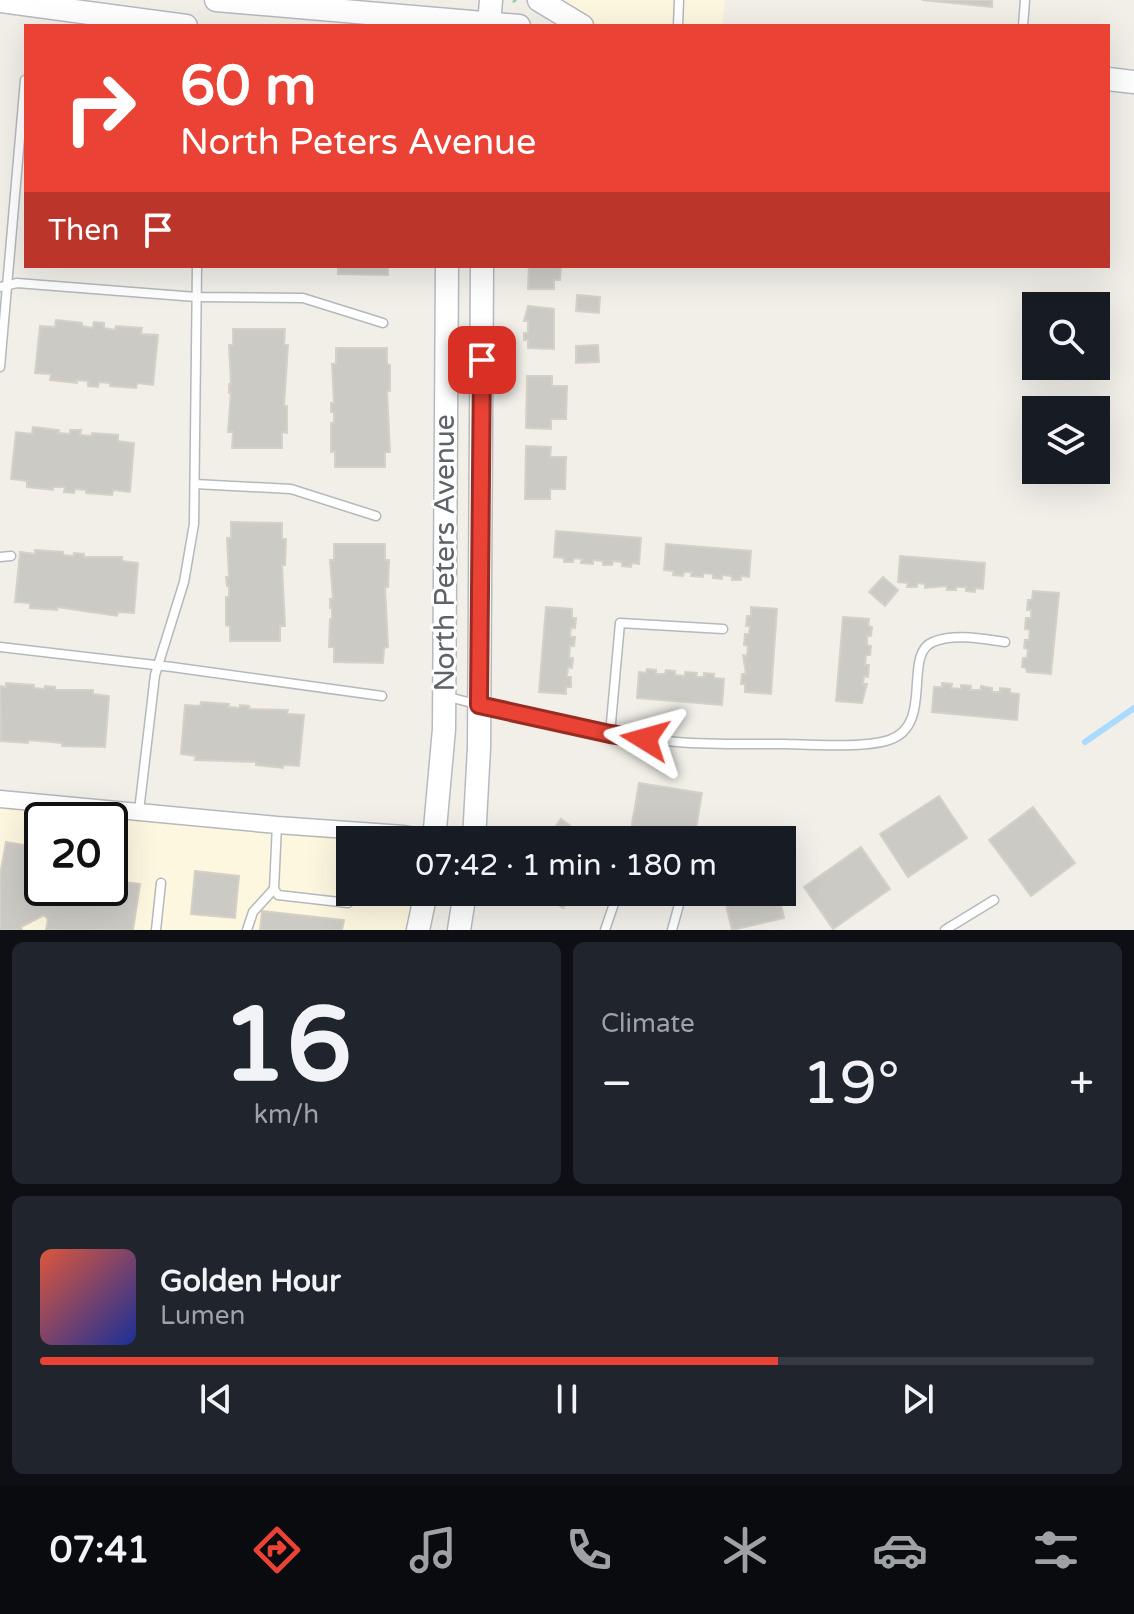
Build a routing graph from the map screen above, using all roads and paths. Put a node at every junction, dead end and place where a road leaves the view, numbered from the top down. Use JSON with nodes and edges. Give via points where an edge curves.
{"nodes":[{"id":1,"x":216,"y":0,"type":"edge"},
{"id":2,"x":491,"y":0,"type":"edge"},
{"id":3,"x":539,"y":0,"type":"edge"},
{"id":4,"x":679,"y":0,"type":"edge"},
{"id":5,"x":1025,"y":0,"type":"edge"},
{"id":6,"x":0,"y":1,"type":"edge"},
{"id":7,"x":455,"y":16,"type":"edge"},
{"id":8,"x":171,"y":24,"type":"edge"},
{"id":9,"x":485,"y":24,"type":"edge"},
{"id":10,"x":489,"y":24,"type":"edge"},
{"id":11,"x":579,"y":24,"type":"edge"},
{"id":12,"x":678,"y":24,"type":"edge"},
{"id":13,"x":1023,"y":24,"type":"edge"},
{"id":14,"x":24,"y":90,"type":"edge"},
{"id":15,"x":197,"y":268,"type":"edge"},
{"id":16,"x":447,"y":268,"type":"edge"},
{"id":17,"x":482,"y":268,"type":"edge"},
{"id":18,"x":4,"y":286,"type":"edge"},
{"id":19,"x":196,"y":297,"type":"junction"},
{"id":20,"x":383,"y":323,"type":"dead end"},
{"id":21,"x":0,"y":367,"type":"edge"},
{"id":22,"x":195,"y":484,"type":"junction"},
{"id":23,"x":376,"y":516,"type":"dead end"},
{"id":24,"x":11,"y":556,"type":"dead end"},
{"id":25,"x":0,"y":557,"type":"edge"},
{"id":26,"x":723,"y":629,"type":"dead end"},
{"id":27,"x":1005,"y":642,"type":"dead end"},
{"id":28,"x":0,"y":647,"type":"edge"},
{"id":29,"x":159,"y":665,"type":"junction"},
{"id":30,"x":382,"y":696,"type":"dead end"},
{"id":31,"x":444,"y":696,"type":"junction"},
{"id":32,"x":479,"y":705,"type":"junction"},
{"id":33,"x":610,"y":734,"type":"junction"},
{"id":34,"x":0,"y":799,"type":"edge"},
{"id":35,"x":139,"y":812,"type":"junction"},
{"id":36,"x":277,"y":825,"type":"junction"},
{"id":37,"x":437,"y":826,"type":"edge"},
{"id":38,"x":475,"y":826,"type":"edge"},
{"id":39,"x":336,"y":829,"type":"edge"},
{"id":40,"x":161,"y":883,"type":"dead end"},
{"id":41,"x":274,"y":889,"type":"junction"},
{"id":42,"x":994,"y":900,"type":"dead end"},
{"id":43,"x":336,"y":902,"type":"edge"},
{"id":44,"x":423,"y":906,"type":"edge"},
{"id":45,"x":463,"y":906,"type":"edge"},
{"id":46,"x":613,"y":906,"type":"edge"},
{"id":47,"x":679,"y":906,"type":"edge"},
{"id":48,"x":156,"y":930,"type":"edge"},
{"id":49,"x":247,"y":930,"type":"edge"},
{"id":50,"x":418,"y":930,"type":"edge"},
{"id":51,"x":459,"y":930,"type":"edge"},
{"id":52,"x":605,"y":930,"type":"edge"},
{"id":53,"x":672,"y":930,"type":"edge"},
{"id":54,"x":945,"y":930,"type":"edge"}],
"edges":[{"from":1,"to":7,"type":"main road"},
{"from":2,"to":10,"type":"main road"},
{"from":3,"to":11,"type":"main road"},
{"from":4,"to":12,"type":"lane"},
{"from":5,"to":13,"type":"lane"},
{"from":6,"to":8,"type":"main road"},
{"from":7,"to":9,"type":"main road"},
{"from":14,"to":18,"type":"lane"},
{"from":15,"to":19,"type":"lane"},
{"from":16,"to":31,"type":"main road","name":"North Peters Avenue"},
{"from":17,"to":32,"type":"main road","name":"North Peters Avenue"},
{"from":18,"to":19,"type":"lane"},
{"from":18,"to":21,"type":"lane"},
{"from":19,"to":20,"type":"lane","via":[[303,298]]},
{"from":19,"to":22,"type":"lane"},
{"from":22,"to":23,"type":"lane","via":[[291,489]]},
{"from":22,"to":29,"type":"lane","via":[[188,563]]},
{"from":24,"to":25,"type":"lane"},
{"from":26,"to":33,"type":"lane","via":[[620,623]]},
{"from":27,"to":33,"type":"lane","via":[[956,638],[926,646],[911,720],[888,741],[721,744]]},
{"from":28,"to":29,"type":"lane"},
{"from":29,"to":30,"type":"lane"},
{"from":29,"to":35,"type":"lane"},
{"from":31,"to":32,"type":"lane"},
{"from":31,"to":37,"type":"main road","name":"North Peters Avenue"},
{"from":32,"to":33,"type":"lane"},
{"from":32,"to":38,"type":"main road","name":"North Peters Avenue"},
{"from":34,"to":35,"type":"street"},
{"from":35,"to":36,"type":"street"},
{"from":36,"to":39,"type":"street"},
{"from":36,"to":41,"type":"lane"},
{"from":40,"to":48,"type":"lane"},
{"from":41,"to":43,"type":"lane","via":[[285,897]]},
{"from":41,"to":49,"type":"lane","via":[[253,912]]},
{"from":42,"to":54,"type":"lane"},
{"from":44,"to":50,"type":"main road"},
{"from":45,"to":51,"type":"main road"},
{"from":46,"to":52,"type":"lane"},
{"from":47,"to":53,"type":"lane"}]}
